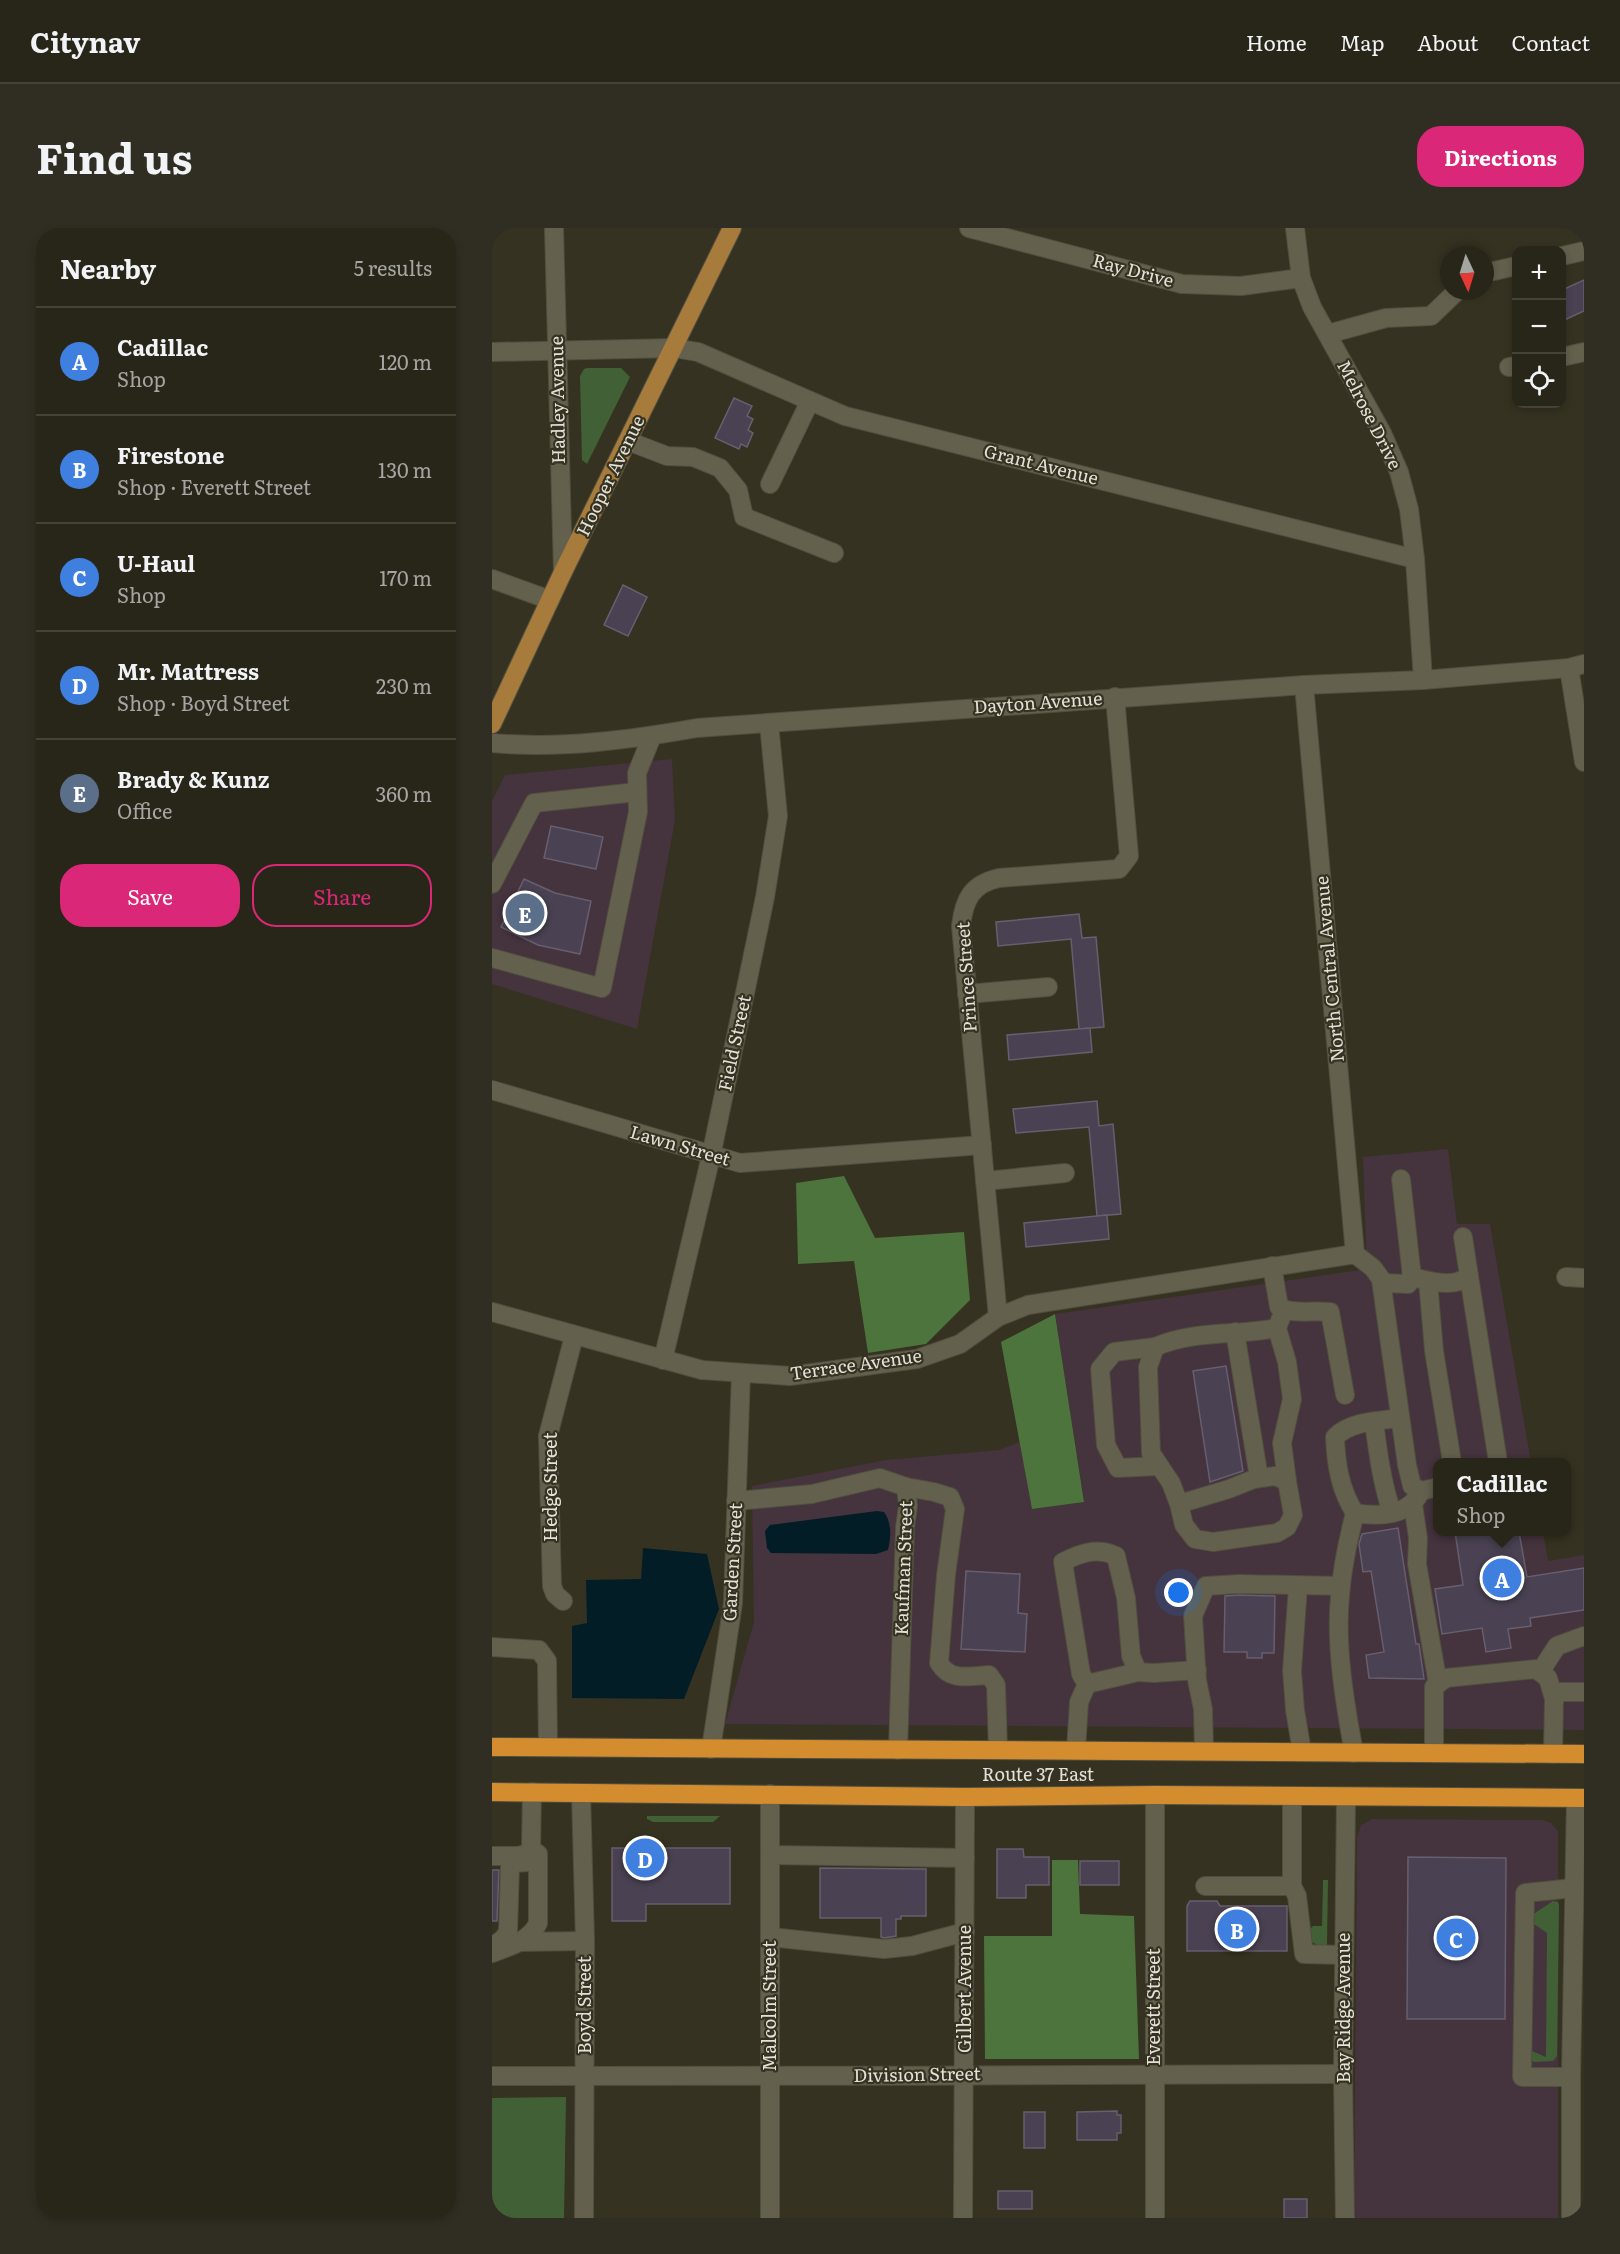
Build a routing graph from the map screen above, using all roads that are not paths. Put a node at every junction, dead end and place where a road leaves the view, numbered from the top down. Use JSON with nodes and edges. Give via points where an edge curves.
{"nodes":[{"id":1,"x":554,"y":228,"type":"edge"},
{"id":2,"x":732,"y":228,"type":"edge"},
{"id":3,"x":969,"y":228,"type":"edge"},
{"id":4,"x":1295,"y":228,"type":"edge"},
{"id":5,"x":1584,"y":251,"type":"edge"},
{"id":6,"x":1566,"y":255,"type":"edge"},
{"id":7,"x":1512,"y":267,"type":"edge"},
{"id":8,"x":1494,"y":271,"type":"edge"},
{"id":9,"x":1301,"y":278,"type":"junction"},
{"id":10,"x":1448,"y":300,"type":"edge"},
{"id":11,"x":1328,"y":334,"type":"junction"},
{"id":12,"x":674,"y":348,"type":"junction"},
{"id":13,"x":557,"y":350,"type":"junction"},
{"id":14,"x":492,"y":352,"type":"edge"},
{"id":15,"x":1584,"y":352,"type":"edge"},
{"id":16,"x":1566,"y":356,"type":"edge"},
{"id":17,"x":810,"y":401,"type":"junction"},
{"id":18,"x":628,"y":441,"type":"junction"},
{"id":19,"x":770,"y":484,"type":"dead end"},
{"id":20,"x":834,"y":553,"type":"dead end"},
{"id":21,"x":1415,"y":559,"type":"junction"},
{"id":22,"x":563,"y":572,"type":"junction"},
{"id":23,"x":492,"y":579,"type":"edge"},
{"id":24,"x":550,"y":600,"type":"junction"},
{"id":25,"x":1576,"y":666,"type":"edge"},
{"id":26,"x":1423,"y":680,"type":"junction"},
{"id":27,"x":1305,"y":685,"type":"junction"},
{"id":28,"x":1115,"y":698,"type":"junction"},
{"id":29,"x":492,"y":724,"type":"edge"},
{"id":30,"x":769,"y":724,"type":"junction"},
{"id":31,"x":652,"y":736,"type":"junction"},
{"id":32,"x":616,"y":742,"type":"junction"},
{"id":33,"x":492,"y":743,"type":"edge"},
{"id":34,"x":1584,"y":762,"type":"edge"},
{"id":35,"x":637,"y":773,"type":"junction"},
{"id":36,"x":638,"y":792,"type":"junction"},
{"id":37,"x":492,"y":884,"type":"edge"},
{"id":38,"x":492,"y":958,"type":"edge"},
{"id":39,"x":1048,"y":987,"type":"dead end"},
{"id":40,"x":968,"y":994,"type":"junction"},
{"id":41,"x":492,"y":1089,"type":"edge"},
{"id":42,"x":982,"y":1145,"type":"junction"},
{"id":43,"x":711,"y":1156,"type":"junction"},
{"id":44,"x":1065,"y":1173,"type":"dead end"},
{"id":45,"x":1401,"y":1179,"type":"dead end"},
{"id":46,"x":985,"y":1181,"type":"junction"},
{"id":47,"x":1463,"y":1237,"type":"dead end"},
{"id":48,"x":1354,"y":1254,"type":"junction"},
{"id":49,"x":1272,"y":1266,"type":"junction"},
{"id":50,"x":1469,"y":1276,"type":"junction"},
{"id":51,"x":1420,"y":1279,"type":"junction"},
{"id":52,"x":1381,"y":1281,"type":"junction"},
{"id":53,"x":1284,"y":1310,"type":"junction"},
{"id":54,"x":492,"y":1312,"type":"edge"},
{"id":55,"x":998,"y":1317,"type":"junction"},
{"id":56,"x":1277,"y":1328,"type":"junction"},
{"id":57,"x":1235,"y":1332,"type":"junction"},
{"id":58,"x":574,"y":1336,"type":"junction"},
{"id":59,"x":1155,"y":1347,"type":"junction"},
{"id":60,"x":663,"y":1360,"type":"junction"},
{"id":61,"x":741,"y":1373,"type":"junction"},
{"id":62,"x":1346,"y":1395,"type":"dead end"},
{"id":63,"x":1400,"y":1418,"type":"junction"},
{"id":64,"x":1374,"y":1422,"type":"junction"},
{"id":65,"x":1451,"y":1458,"type":"edge"},
{"id":66,"x":1497,"y":1458,"type":"edge"},
{"id":67,"x":1159,"y":1466,"type":"junction"},
{"id":68,"x":1259,"y":1478,"type":"junction"},
{"id":69,"x":1287,"y":1481,"type":"junction"},
{"id":70,"x":906,"y":1487,"type":"junction"},
{"id":71,"x":1424,"y":1494,"type":"edge"},
{"id":72,"x":736,"y":1501,"type":"junction"},
{"id":73,"x":1179,"y":1504,"type":"junction"},
{"id":74,"x":1355,"y":1513,"type":"junction"},
{"id":75,"x":1392,"y":1513,"type":"junction"},
{"id":76,"x":1298,"y":1586,"type":"junction"},
{"id":77,"x":1341,"y":1586,"type":"junction"},
{"id":78,"x":562,"y":1601,"type":"dead end"},
{"id":79,"x":1584,"y":1636,"type":"edge"},
{"id":80,"x":492,"y":1647,"type":"edge"},
{"id":81,"x":1197,"y":1670,"type":"junction"},
{"id":82,"x":1138,"y":1672,"type":"junction"},
{"id":83,"x":1540,"y":1672,"type":"junction"},
{"id":84,"x":1087,"y":1684,"type":"junction"},
{"id":85,"x":1438,"y":1684,"type":"junction"},
{"id":86,"x":1584,"y":1692,"type":"edge"},
{"id":87,"x":1554,"y":1700,"type":"junction"},
{"id":88,"x":492,"y":1746,"type":"edge"},
{"id":89,"x":548,"y":1747,"type":"junction"},
{"id":90,"x":711,"y":1749,"type":"junction"},
{"id":91,"x":898,"y":1750,"type":"junction"},
{"id":92,"x":998,"y":1750,"type":"junction"},
{"id":93,"x":1076,"y":1750,"type":"junction"},
{"id":94,"x":1204,"y":1751,"type":"junction"},
{"id":95,"x":1302,"y":1752,"type":"junction"},
{"id":96,"x":1354,"y":1753,"type":"junction"},
{"id":97,"x":1434,"y":1753,"type":"junction"},
{"id":98,"x":1553,"y":1754,"type":"junction"},
{"id":99,"x":1584,"y":1754,"type":"edge"},
{"id":100,"x":492,"y":1792,"type":"edge"},
{"id":101,"x":532,"y":1792,"type":"junction"},
{"id":102,"x":581,"y":1793,"type":"junction"},
{"id":103,"x":770,"y":1794,"type":"junction"},
{"id":104,"x":1155,"y":1795,"type":"junction"},
{"id":105,"x":965,"y":1797,"type":"junction"},
{"id":106,"x":1292,"y":1797,"type":"junction"},
{"id":107,"x":1346,"y":1797,"type":"junction"},
{"id":108,"x":1580,"y":1798,"type":"edge"},
{"id":109,"x":531,"y":1849,"type":"junction"},
{"id":110,"x":770,"y":1855,"type":"junction"},
{"id":111,"x":965,"y":1857,"type":"junction"},
{"id":112,"x":492,"y":1858,"type":"edge"},
{"id":113,"x":510,"y":1866,"type":"junction"},
{"id":114,"x":1577,"y":1882,"type":"edge"},
{"id":115,"x":1205,"y":1886,"type":"dead end"},
{"id":116,"x":1292,"y":1886,"type":"junction"},
{"id":117,"x":965,"y":1932,"type":"junction"},
{"id":118,"x":1579,"y":1933,"type":"edge"},
{"id":119,"x":770,"y":1937,"type":"junction"},
{"id":120,"x":585,"y":1941,"type":"junction"},
{"id":121,"x":518,"y":1942,"type":"junction"},
{"id":122,"x":492,"y":1947,"type":"edge"},
{"id":123,"x":492,"y":1953,"type":"edge"},
{"id":124,"x":1344,"y":1954,"type":"junction"},
{"id":125,"x":965,"y":2074,"type":"junction"},
{"id":126,"x":1154,"y":2074,"type":"junction"},
{"id":127,"x":1343,"y":2074,"type":"junction"},
{"id":128,"x":492,"y":2076,"type":"edge"},
{"id":129,"x":585,"y":2076,"type":"junction"},
{"id":130,"x":770,"y":2077,"type":"junction"},
{"id":131,"x":1571,"y":2077,"type":"junction"},
{"id":132,"x":584,"y":2218,"type":"edge"},
{"id":133,"x":770,"y":2218,"type":"edge"},
{"id":134,"x":963,"y":2218,"type":"edge"},
{"id":135,"x":1155,"y":2218,"type":"edge"},
{"id":136,"x":1345,"y":2218,"type":"edge"},
{"id":137,"x":1571,"y":2218,"type":"edge"}],
"edges":[{"from":1,"to":13,"type":"street","name":"Hadley Avenue"},
{"from":2,"to":12,"type":"main road","name":"Hooper Avenue"},
{"from":3,"to":9,"type":"street","name":"Ray Drive","via":[[1182,284],[1241,285]]},
{"from":4,"to":9,"type":"street","name":"Melrose Drive"},
{"from":5,"to":6,"type":"street"},
{"from":7,"to":8,"type":"street"},
{"from":9,"to":11,"type":"street","name":"Melrose Drive"},
{"from":10,"to":11,"type":"street","via":[[1431,316],[1386,318]]},
{"from":11,"to":21,"type":"street","name":"Melrose Drive","via":[[1382,433],[1398,472],[1409,509]]},
{"from":12,"to":13,"type":"street","name":"Grant Avenue"},
{"from":12,"to":17,"type":"street","name":"Grant Avenue","via":[[698,352]]},
{"from":12,"to":18,"type":"main road","name":"Hooper Avenue"},
{"from":13,"to":14,"type":"street","name":"Grant Avenue"},
{"from":13,"to":22,"type":"street","name":"Hadley Avenue"},
{"from":15,"to":16,"type":"street"},
{"from":17,"to":19,"type":"street"},
{"from":17,"to":21,"type":"street","name":"Grant Avenue","via":[[845,416]]},
{"from":18,"to":20,"type":"street","via":[[720,468],[738,490],[744,517]]},
{"from":18,"to":22,"type":"main road","name":"Hooper Avenue"},
{"from":21,"to":26,"type":"street","name":"Melrose Drive"},
{"from":22,"to":24,"type":"main road","name":"Hooper Avenue"},
{"from":23,"to":24,"type":"street"},
{"from":24,"to":29,"type":"main road","name":"Hooper Avenue"},
{"from":25,"to":26,"type":"street","name":"Dayton Avenue"},
{"from":25,"to":34,"type":"street"},
{"from":26,"to":27,"type":"street","name":"Dayton Avenue"},
{"from":27,"to":28,"type":"street","name":"Dayton Avenue"},
{"from":27,"to":48,"type":"street","name":"North Central Avenue"},
{"from":28,"to":30,"type":"street","name":"Dayton Avenue"},
{"from":28,"to":40,"type":"street","name":"Prince Street","via":[[1129,856],[1119,869],[984,882],[963,907],[961,926]]},
{"from":30,"to":31,"type":"street","name":"Dayton Avenue","via":[[697,728]]},
{"from":30,"to":43,"type":"street","name":"Field Street","via":[[778,816]]},
{"from":31,"to":32,"type":"street","name":"Dayton Avenue"},
{"from":31,"to":35,"type":"street"},
{"from":32,"to":33,"type":"street","name":"Dayton Avenue","via":[[532,746]]},
{"from":32,"to":35,"type":"street"},
{"from":35,"to":36,"type":"street"},
{"from":36,"to":37,"type":"street","via":[[534,802]]},
{"from":36,"to":38,"type":"street","via":[[638,812],[602,988]]},
{"from":39,"to":40,"type":"street"},
{"from":40,"to":42,"type":"street","name":"Prince Street"},
{"from":41,"to":43,"type":"street","name":"Lawn Street"},
{"from":42,"to":43,"type":"street","name":"Lawn Street","via":[[740,1163]]},
{"from":42,"to":46,"type":"street","name":"Prince Street"},
{"from":43,"to":60,"type":"street","name":"Field Street"},
{"from":44,"to":46,"type":"street"},
{"from":45,"to":51,"type":"street"},
{"from":46,"to":55,"type":"street","name":"Prince Street"},
{"from":47,"to":50,"type":"street"},
{"from":48,"to":49,"type":"street","name":"Terrace Avenue"},
{"from":48,"to":52,"type":"street","via":[[1373,1268]]},
{"from":49,"to":53,"type":"street","via":[[1280,1307]]},
{"from":49,"to":55,"type":"street","name":"Terrace Avenue","via":[[1028,1305]]},
{"from":50,"to":51,"type":"street","via":[[1461,1283]]},
{"from":50,"to":66,"type":"street"},
{"from":51,"to":52,"type":"street","via":[[1408,1284]]},
{"from":51,"to":65,"type":"street"},
{"from":52,"to":63,"type":"street"},
{"from":53,"to":56,"type":"street"},
{"from":53,"to":62,"type":"street","via":[[1330,1312]]},
{"from":54,"to":58,"type":"street","name":"Terrace Avenue"},
{"from":55,"to":61,"type":"street","name":"Terrace Avenue","via":[[960,1344],[917,1359],[790,1376]]},
{"from":56,"to":57,"type":"street"},
{"from":56,"to":69,"type":"street","via":[[1292,1399],[1282,1443]]},
{"from":57,"to":59,"type":"street","via":[[1192,1335]]},
{"from":57,"to":68,"type":"street"},
{"from":58,"to":60,"type":"street","name":"Terrace Avenue"},
{"from":58,"to":78,"type":"street","name":"Hedge Street","via":[[548,1436],[552,1586]]},
{"from":59,"to":67,"type":"street","via":[[1148,1367],[1151,1453]]},
{"from":59,"to":67,"type":"street","via":[[1114,1352],[1100,1369],[1106,1445],[1118,1468]]},
{"from":60,"to":61,"type":"street","name":"Terrace Avenue","via":[[702,1370]]},
{"from":61,"to":72,"type":"street","name":"Garden Street"},
{"from":63,"to":64,"type":"street"},
{"from":63,"to":71,"type":"street","via":[[1412,1486]]},
{"from":64,"to":74,"type":"street","via":[[1354,1425],[1335,1437],[1340,1478]]},
{"from":64,"to":75,"type":"street"},
{"from":67,"to":73,"type":"street"},
{"from":68,"to":69,"type":"street","via":[[1275,1476]]},
{"from":68,"to":73,"type":"street"},
{"from":69,"to":73,"type":"street","via":[[1293,1515],[1287,1527],[1277,1533],[1213,1542],[1195,1539],[1184,1525]]},
{"from":70,"to":72,"type":"street","name":"Kaufman Street","via":[[880,1478],[812,1494]]},
{"from":70,"to":91,"type":"street","name":"Kaufman Street"},
{"from":70,"to":92,"type":"street","via":[[950,1497],[955,1509],[939,1663],[954,1676],[989,1675],[996,1685]]},
{"from":71,"to":75,"type":"street","via":[[1403,1511]]},
{"from":71,"to":85,"type":"street","via":[[1417,1564]]},
{"from":72,"to":90,"type":"street","name":"Garden Street","via":[[734,1603]]},
{"from":74,"to":75,"type":"street"},
{"from":74,"to":77,"type":"street"},
{"from":76,"to":77,"type":"street"},
{"from":76,"to":81,"type":"street","via":[[1206,1586],[1193,1616]]},
{"from":76,"to":95,"type":"street","via":[[1292,1671]]},
{"from":77,"to":96,"type":"street","via":[[1340,1638]]},
{"from":79,"to":83,"type":"street","via":[[1557,1646]]},
{"from":80,"to":89,"type":"street","via":[[538,1650],[547,1661]]},
{"from":81,"to":82,"type":"street"},
{"from":81,"to":94,"type":"street"},
{"from":82,"to":84,"type":"street"},
{"from":82,"to":84,"type":"street","via":[[1131,1656],[1126,1598],[1116,1556],[1094,1551],[1077,1554],[1063,1562],[1081,1674]]},
{"from":83,"to":85,"type":"street","via":[[1536,1669],[1446,1678]]},
{"from":83,"to":87,"type":"street","via":[[1548,1678]]},
{"from":84,"to":93,"type":"street","via":[[1078,1702]]},
{"from":85,"to":97,"type":"street","via":[[1434,1687]]},
{"from":86,"to":87,"type":"street","via":[[1560,1692]]},
{"from":87,"to":98,"type":"street"},
{"from":88,"to":89,"type":"highway","name":"Route 37 East"},
{"from":89,"to":90,"type":"highway","name":"Route 37 East"},
{"from":90,"to":91,"type":"highway","name":"Route 37 East"},
{"from":91,"to":92,"type":"highway","name":"Route 37 East"},
{"from":92,"to":93,"type":"highway","name":"Route 37 East"},
{"from":93,"to":94,"type":"highway","name":"Route 37 East"},
{"from":94,"to":95,"type":"highway","name":"Route 37 East"},
{"from":95,"to":96,"type":"highway","name":"Route 37 East"},
{"from":96,"to":97,"type":"highway","name":"Route 37 East"},
{"from":97,"to":98,"type":"highway","name":"Route 37 East"},
{"from":98,"to":99,"type":"highway","name":"Route 37 East"},
{"from":100,"to":101,"type":"highway","name":"Route 37 East"},
{"from":101,"to":102,"type":"highway","name":"Route 37 East"},
{"from":101,"to":109,"type":"street"},
{"from":102,"to":103,"type":"highway","name":"Route 37 East"},
{"from":102,"to":120,"type":"street","name":"Boyd Street"},
{"from":103,"to":105,"type":"highway","name":"Route 37 East"},
{"from":103,"to":110,"type":"street","name":"Malcolm Street"},
{"from":104,"to":105,"type":"highway","name":"Route 37 East"},
{"from":104,"to":106,"type":"highway","name":"Route 37 East"},
{"from":104,"to":126,"type":"street","name":"Everett Street"},
{"from":105,"to":111,"type":"street","name":"Gilbert Avenue"},
{"from":106,"to":107,"type":"highway","name":"Route 37 East"},
{"from":106,"to":116,"type":"street"},
{"from":107,"to":108,"type":"highway","name":"Route 37 East"},
{"from":107,"to":124,"type":"street","name":"Bay Ridge Avenue"},
{"from":108,"to":114,"type":"street"},
{"from":109,"to":112,"type":"street","via":[[527,1854]]},
{"from":109,"to":113,"type":"street","via":[[528,1862]]},
{"from":109,"to":121,"type":"street","via":[[538,1854],[538,1923],[530,1935]]},
{"from":110,"to":111,"type":"street"},
{"from":110,"to":119,"type":"street","name":"Malcolm Street"},
{"from":111,"to":117,"type":"street","name":"Gilbert Avenue"},
{"from":112,"to":113,"type":"street"},
{"from":113,"to":122,"type":"street","via":[[508,1932]]},
{"from":114,"to":118,"type":"street"},
{"from":114,"to":131,"type":"street","via":[[1525,1893],[1522,2077]]},
{"from":115,"to":116,"type":"street"},
{"from":116,"to":124,"type":"street","via":[[1297,1896],[1304,1954]]},
{"from":117,"to":119,"type":"street","via":[[912,1947],[884,1949]]},
{"from":117,"to":125,"type":"street","name":"Gilbert Avenue"},
{"from":118,"to":131,"type":"street"},
{"from":119,"to":130,"type":"street","name":"Malcolm Street"},
{"from":120,"to":121,"type":"street"},
{"from":120,"to":129,"type":"street","name":"Boyd Street"},
{"from":121,"to":123,"type":"street"},
{"from":124,"to":127,"type":"street","name":"Bay Ridge Avenue"},
{"from":125,"to":126,"type":"street","name":"Division Street"},
{"from":125,"to":130,"type":"street","name":"Division Street"},
{"from":125,"to":134,"type":"street","name":"Gilbert Avenue"},
{"from":126,"to":127,"type":"street","name":"Division Street"},
{"from":126,"to":135,"type":"street","name":"Everett Street"},
{"from":127,"to":136,"type":"street","name":"Bay Ridge Avenue"},
{"from":128,"to":129,"type":"street","name":"Division Street"},
{"from":129,"to":130,"type":"street","name":"Division Street"},
{"from":129,"to":132,"type":"street","name":"Boyd Street"},
{"from":130,"to":133,"type":"street","name":"Malcolm Street"},
{"from":131,"to":137,"type":"street"}]}
